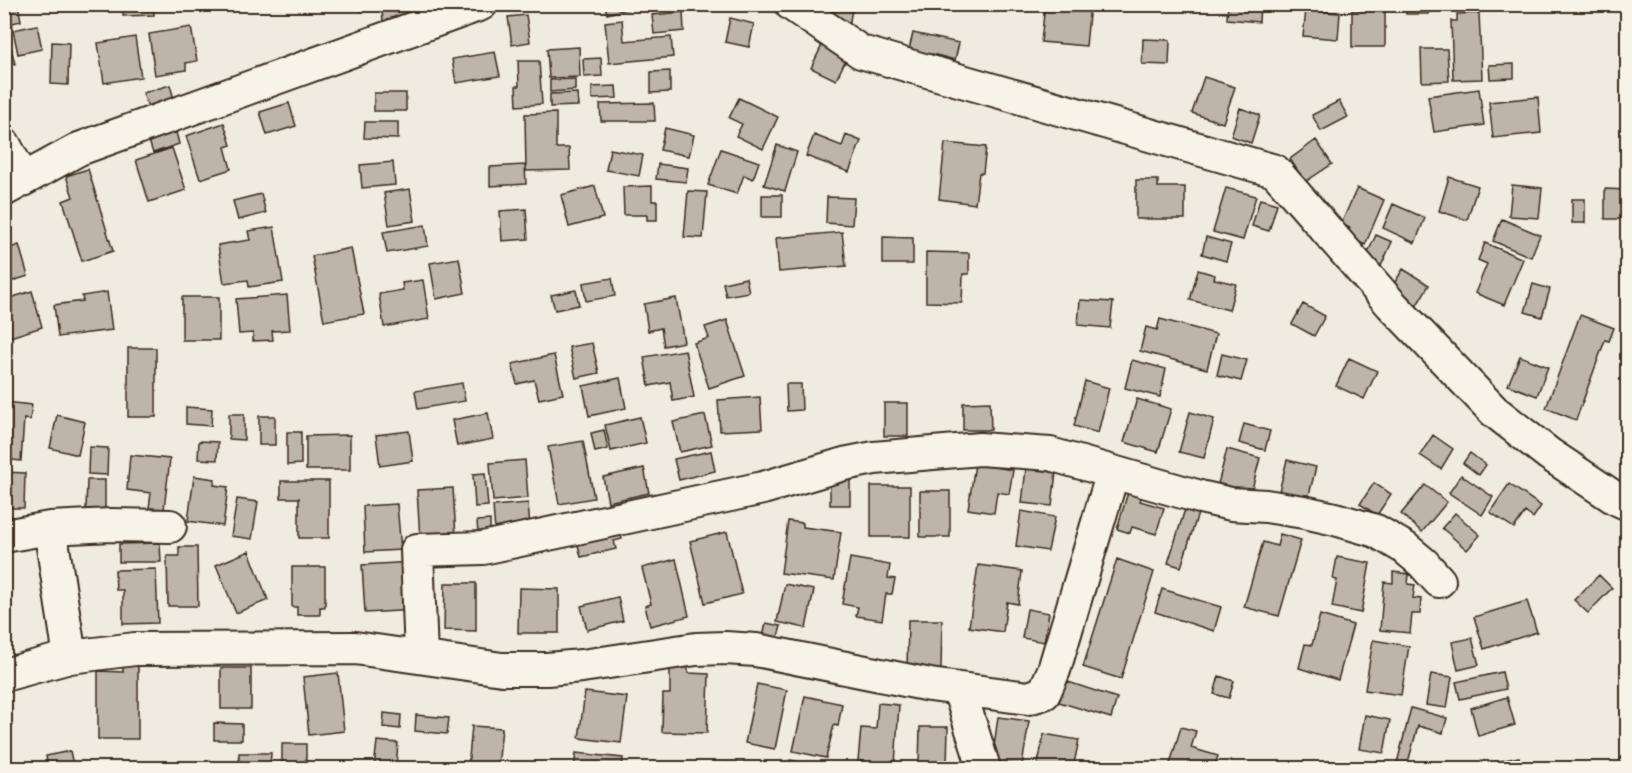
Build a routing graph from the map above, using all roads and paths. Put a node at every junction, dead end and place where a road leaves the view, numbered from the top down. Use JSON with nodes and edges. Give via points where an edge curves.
{"nodes":[{"id":1,"x":481,"y":4,"type":"edge"},
{"id":2,"x":791,"y":4,"type":"edge"},
{"id":3,"x":4,"y":144,"type":"edge"},
{"id":4,"x":14,"y":184,"type":"edge"},
{"id":5,"x":1113,"y":472,"type":"junction"},
{"id":6,"x":1628,"y":504,"type":"edge"},
{"id":7,"x":170,"y":526,"type":"dead end"},
{"id":8,"x":50,"y":528,"type":"junction"},
{"id":9,"x":4,"y":536,"type":"edge"},
{"id":10,"x":1439,"y":581,"type":"dead end"},
{"id":11,"x":70,"y":657,"type":"junction"},
{"id":12,"x":421,"y":657,"type":"junction"},
{"id":13,"x":4,"y":675,"type":"edge"},
{"id":14,"x":960,"y":689,"type":"junction"},
{"id":15,"x":984,"y":768,"type":"edge"}],
"edges":[{"from":1,"to":4,"type":"street","via":[[79,149]]},
{"from":2,"to":6,"type":"street","via":[[861,52],[1275,171],[1391,304],[1494,411],[1549,454]]},
{"from":3,"to":4,"type":"street"},
{"from":5,"to":10,"type":"street","via":[[1230,504],[1304,512],[1376,531],[1423,563]]},
{"from":5,"to":12,"type":"street","via":[[1050,454],[1012,450],[874,458],[763,488],[483,548],[417,549]]},
{"from":5,"to":14,"type":"street","via":[[1044,693],[1028,698]]},
{"from":7,"to":8,"type":"street"},
{"from":8,"to":9,"type":"street"},
{"from":8,"to":11,"type":"street"},
{"from":11,"to":12,"type":"street","via":[[135,649],[343,648]]},
{"from":11,"to":13,"type":"street"},
{"from":12,"to":14,"type":"street","via":[[502,669],[547,669],[696,649],[756,650]]},
{"from":14,"to":15,"type":"street"}]}
